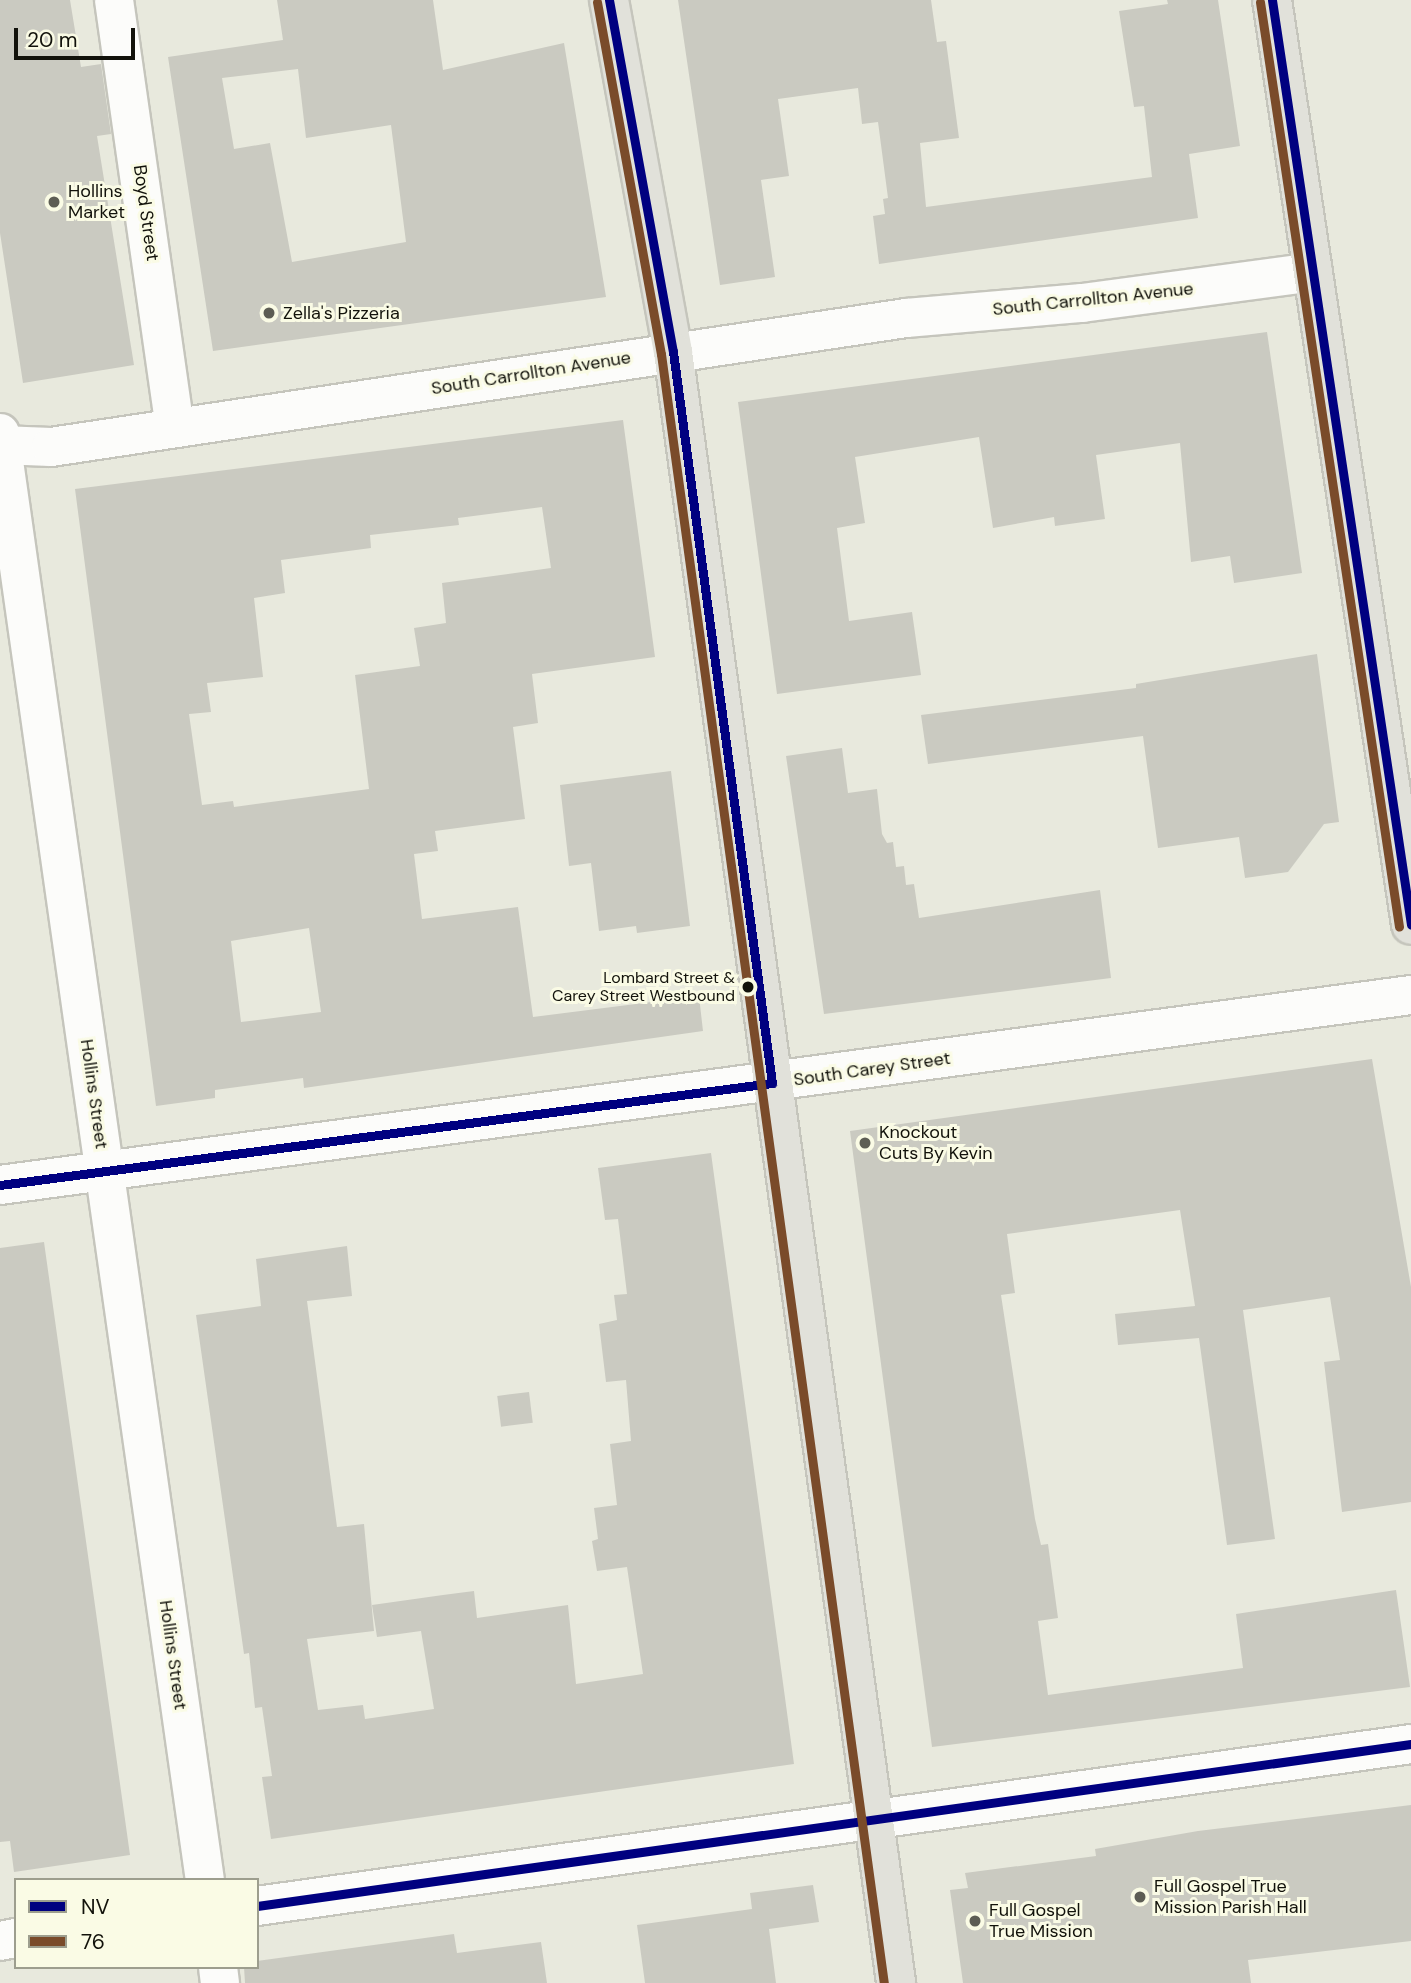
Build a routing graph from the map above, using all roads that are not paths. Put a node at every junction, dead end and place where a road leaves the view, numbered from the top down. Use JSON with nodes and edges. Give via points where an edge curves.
{"nodes":[{"id":1,"x":114,"y":0,"type":"edge"},
{"id":2,"x":609,"y":0,"type":"edge"},
{"id":3,"x":1272,"y":0,"type":"edge"},
{"id":4,"x":1313,"y":272,"type":"junction"},
{"id":5,"x":673,"y":352,"type":"junction"},
{"id":6,"x":175,"y":427,"type":"junction"},
{"id":7,"x":1,"y":441,"type":"edge"},
{"id":8,"x":1411,"y":925,"type":"edge"},
{"id":9,"x":1411,"y":995,"type":"edge"},
{"id":10,"x":772,"y":1083,"type":"junction"},
{"id":11,"x":105,"y":1171,"type":"junction"},
{"id":12,"x":0,"y":1185,"type":"edge"},
{"id":13,"x":1411,"y":1744,"type":"edge"},
{"id":14,"x":872,"y":1817,"type":"junction"},
{"id":15,"x":205,"y":1878,"type":"edge"},
{"id":16,"x":259,"y":1906,"type":"edge"},
{"id":17,"x":896,"y":1983,"type":"edge"}],
"edges":[{"from":1,"to":6,"type":"street","name":"Boyd Street"},
{"from":2,"to":5,"type":"main road"},
{"from":3,"to":4,"type":"main road"},
{"from":4,"to":5,"type":"street","name":"South Carrollton Avenue","via":[[1082,303],[906,318]]},
{"from":4,"to":8,"type":"main road"},
{"from":5,"to":6,"type":"street","name":"South Carrollton Avenue"},
{"from":5,"to":10,"type":"main road"},
{"from":6,"to":7,"type":"street","name":"South Carrollton Avenue","via":[[51,447]]},
{"from":7,"to":11,"type":"street","name":"Hollins Street"},
{"from":9,"to":10,"type":"street","name":"South Carey Street"},
{"from":10,"to":11,"type":"street","name":"South Carey Street"},
{"from":10,"to":14,"type":"main road"},
{"from":11,"to":12,"type":"street","name":"South Carey Street"},
{"from":11,"to":15,"type":"street","name":"Hollins Street"},
{"from":13,"to":14,"type":"street"},
{"from":14,"to":16,"type":"street"},
{"from":14,"to":17,"type":"main road"}]}
